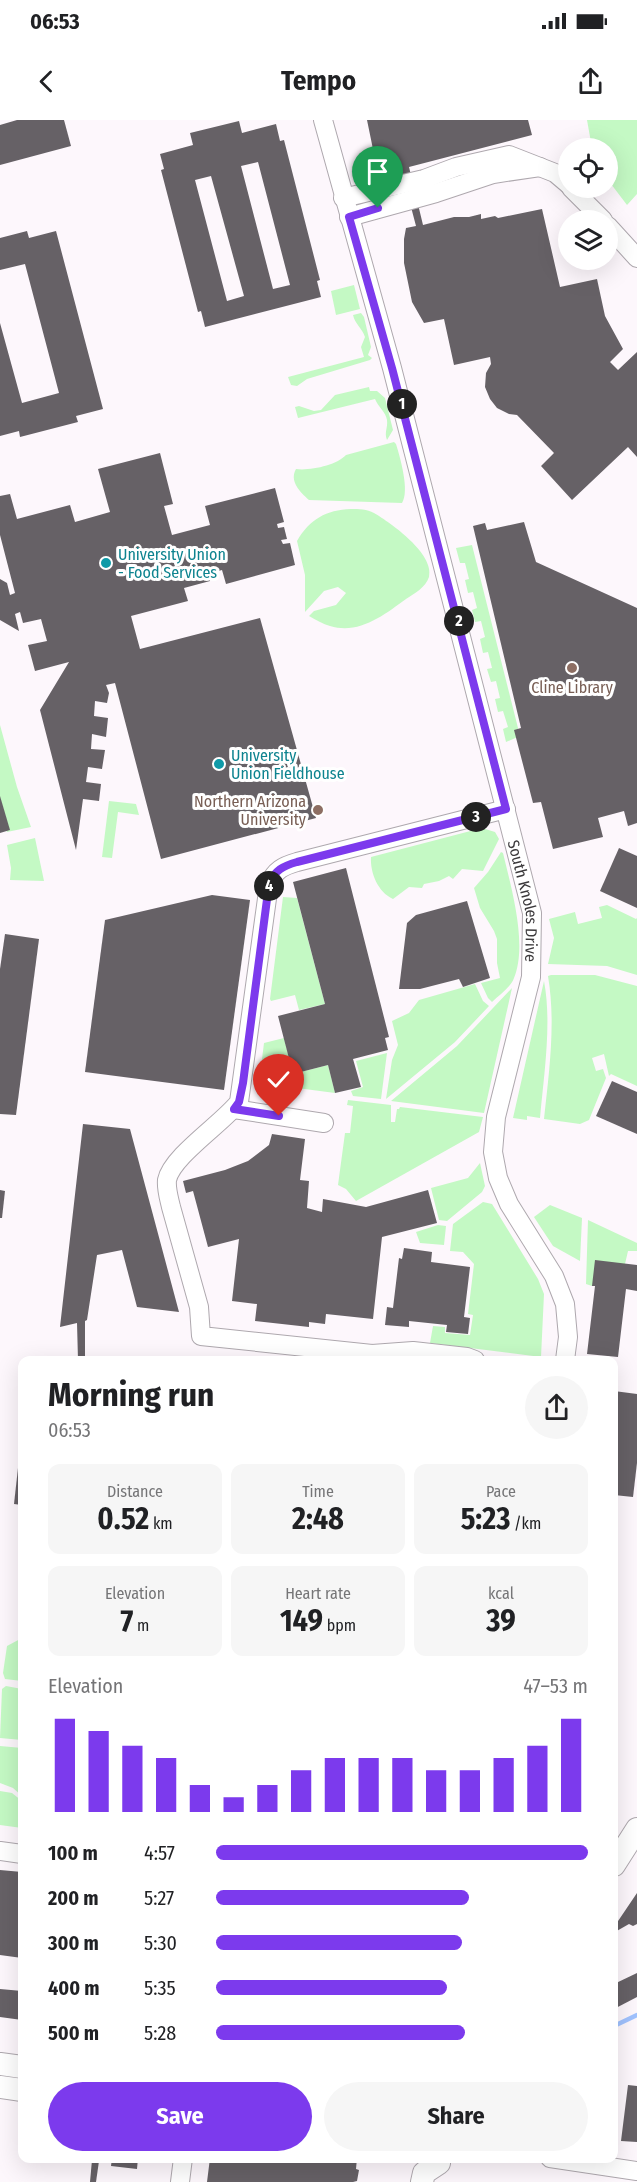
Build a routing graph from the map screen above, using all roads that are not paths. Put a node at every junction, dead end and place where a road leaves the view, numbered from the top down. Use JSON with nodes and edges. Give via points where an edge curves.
{"nodes":[{"id":1,"x":323,"y":120,"type":"edge"},
{"id":2,"x":542,"y":167,"type":"junction"},
{"id":3,"x":558,"y":176,"type":"edge"},
{"id":4,"x":343,"y":198,"type":"junction"},
{"id":5,"x":582,"y":198,"type":"edge"},
{"id":6,"x":593,"y":210,"type":"edge"},
{"id":7,"x":349,"y":217,"type":"junction"},
{"id":8,"x":618,"y":237,"type":"edge"},
{"id":9,"x":637,"y":258,"type":"edge"},
{"id":10,"x":506,"y":809,"type":"junction"},
{"id":11,"x":234,"y":1109,"type":"junction"},
{"id":12,"x":324,"y":1123,"type":"dead end"},
{"id":13,"x":446,"y":1356,"type":"edge"},
{"id":14,"x":566,"y":1356,"type":"edge"},
{"id":15,"x":637,"y":1829,"type":"edge"},
{"id":16,"x":0,"y":1851,"type":"edge"},
{"id":17,"x":18,"y":1853,"type":"edge"},
{"id":18,"x":618,"y":1859,"type":"edge"},
{"id":19,"x":0,"y":2064,"type":"edge"},
{"id":20,"x":18,"y":2066,"type":"edge"},
{"id":21,"x":0,"y":2087,"type":"edge"},
{"id":22,"x":18,"y":2089,"type":"edge"},
{"id":23,"x":182,"y":2163,"type":"edge"},
{"id":24,"x":583,"y":2163,"type":"edge"},
{"id":25,"x":441,"y":2168,"type":"edge"},
{"id":26,"x":637,"y":2171,"type":"edge"},
{"id":27,"x":180,"y":2182,"type":"edge"},
{"id":28,"x":422,"y":2182,"type":"edge"}],
"edges":[{"from":1,"to":4,"type":"street","name":"South Knoles Drive"},
{"from":2,"to":3,"type":"street"},
{"from":2,"to":4,"type":"street","via":[[509,155]]},
{"from":2,"to":7,"type":"street","via":[[493,174]]},
{"from":4,"to":7,"type":"street","name":"South Knoles Drive"},
{"from":5,"to":6,"type":"street"},
{"from":7,"to":10,"type":"street","name":"South Knoles Drive","via":[[390,357]]},
{"from":8,"to":9,"type":"street"},
{"from":10,"to":11,"type":"street","via":[[282,866],[273,875],[243,1083]]},
{"from":10,"to":14,"type":"street","name":"South Knoles Drive","via":[[532,913],[531,977],[496,1117],[493,1152],[509,1204],[554,1276],[565,1304]]},
{"from":11,"to":12,"type":"street"},
{"from":11,"to":13,"type":"street","via":[[172,1167],[167,1180],[199,1307],[201,1336],[372,1354],[413,1352]]},
{"from":15,"to":18,"type":"main road"},
{"from":16,"to":17,"type":"street"},
{"from":19,"to":20,"type":"main road"},
{"from":21,"to":22,"type":"main road"},
{"from":23,"to":27,"type":"street"},
{"from":24,"to":26,"type":"street"},
{"from":25,"to":28,"type":"main road","via":[[424,2172]]}]}
